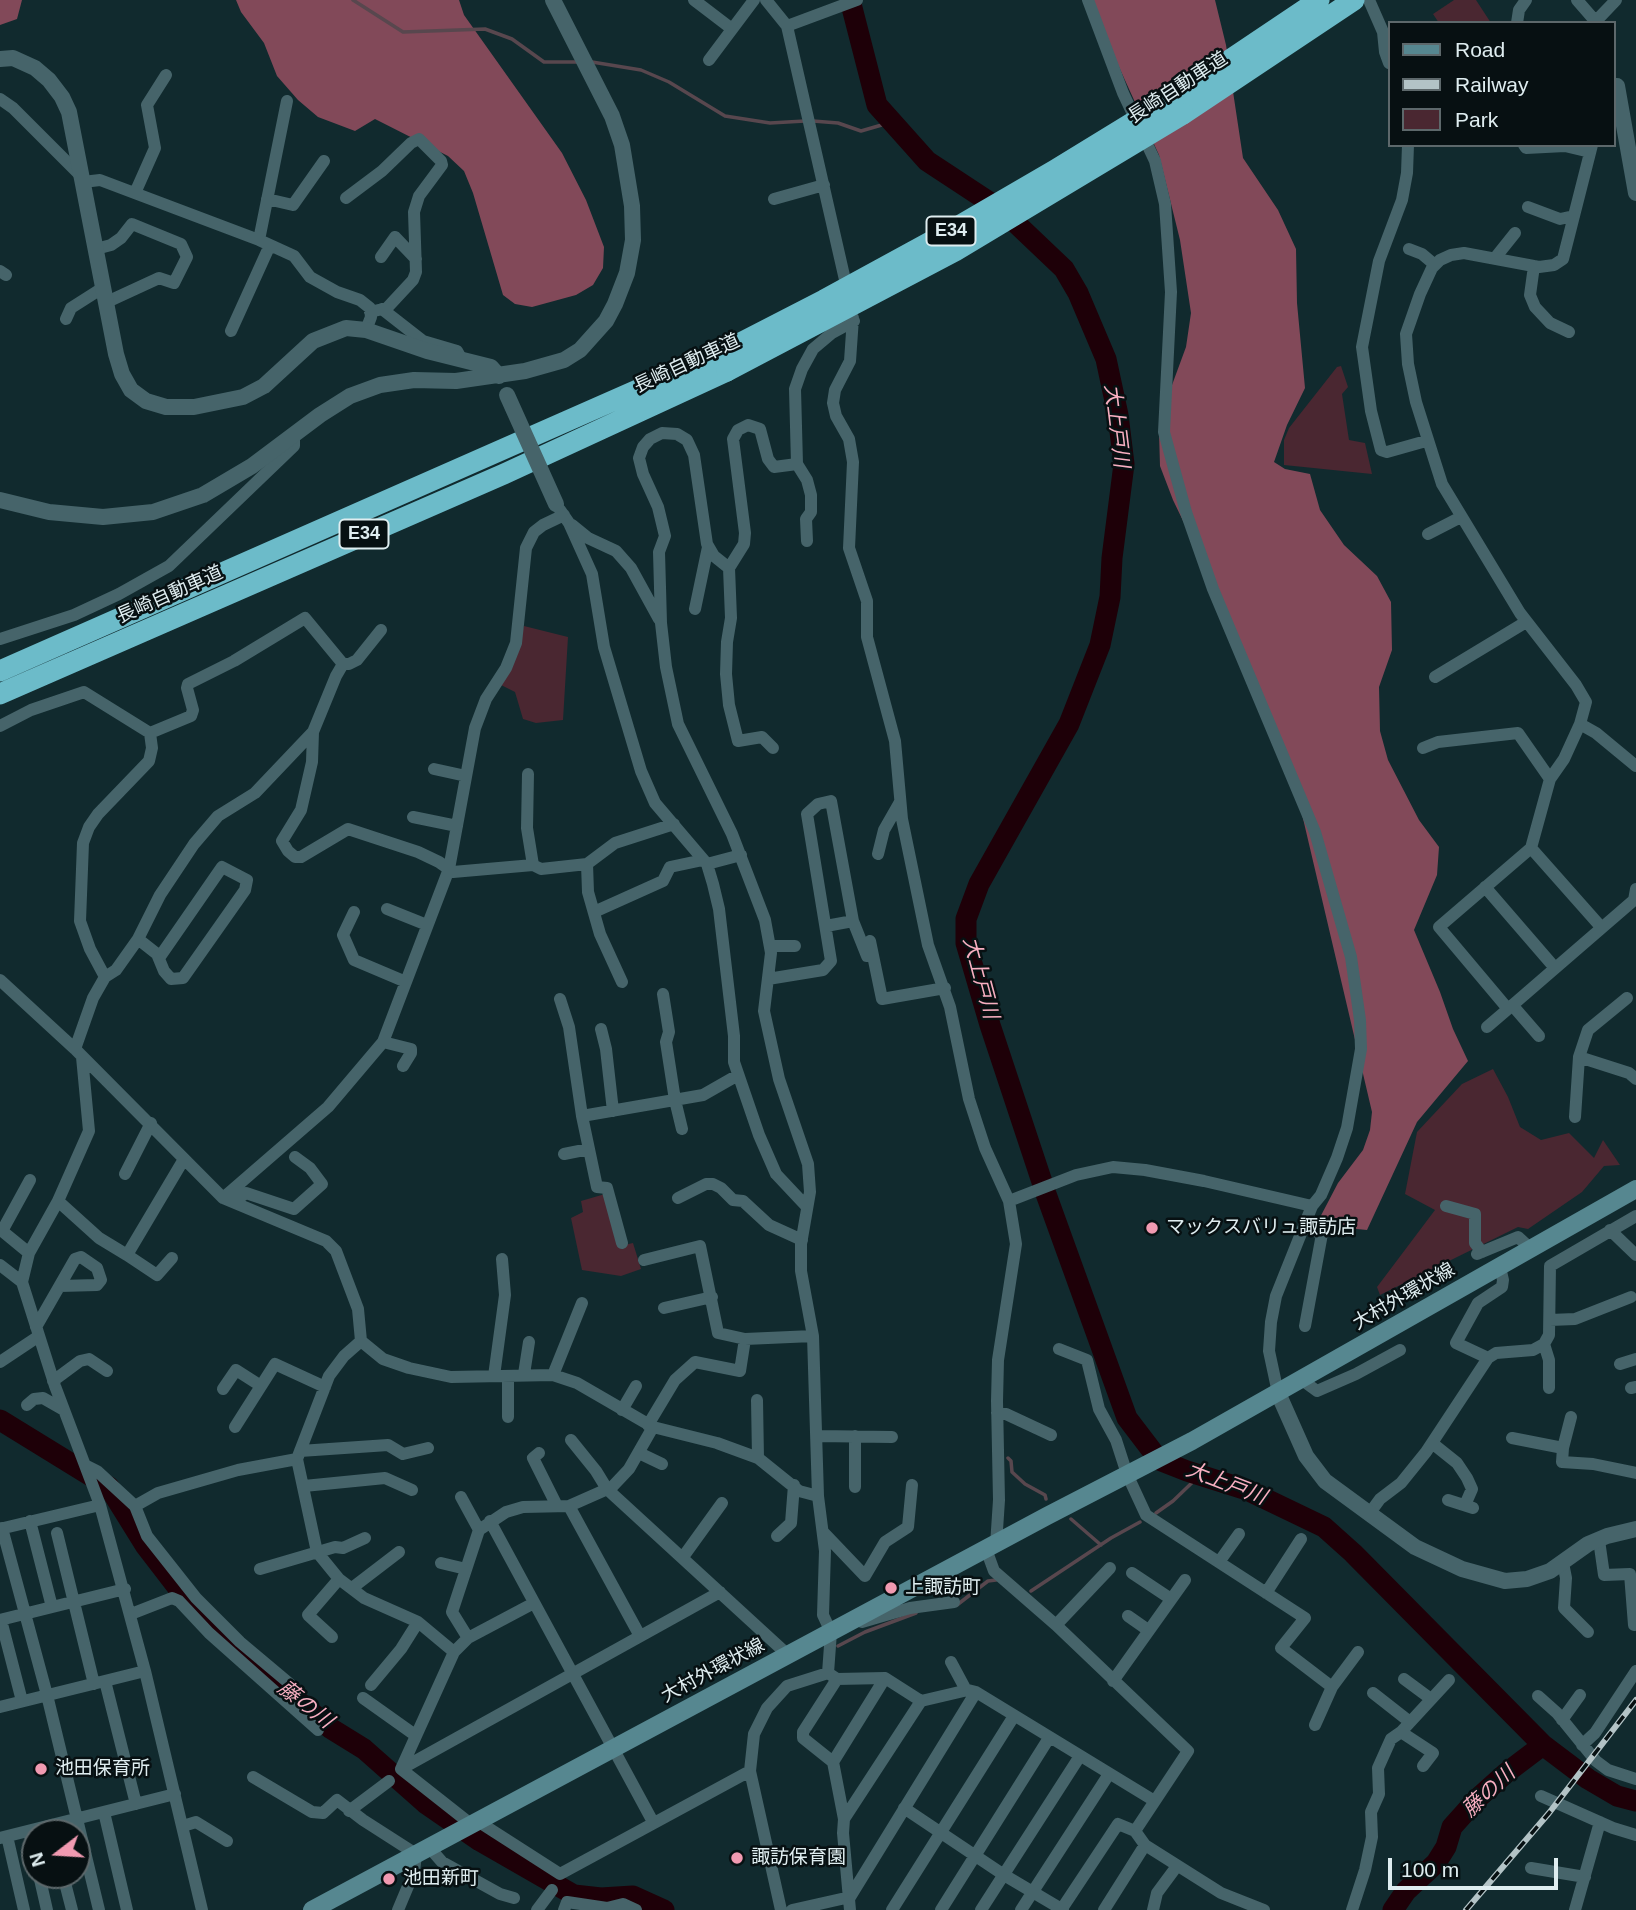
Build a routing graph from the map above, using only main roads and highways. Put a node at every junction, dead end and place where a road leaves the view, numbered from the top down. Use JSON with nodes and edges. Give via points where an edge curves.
{"nodes":[{"id":1,"x":1319,"y":0,"type":"edge"},
{"id":2,"x":1354,"y":0,"type":"edge"},
{"id":3,"x":1179,"y":105,"type":"junction"},
{"id":4,"x":723,"y":362,"type":"junction"},
{"id":5,"x":0,"y":671,"type":"edge"},
{"id":6,"x":0,"y":694,"type":"edge"},
{"id":7,"x":1636,"y":1189,"type":"edge"},
{"id":8,"x":312,"y":1910,"type":"edge"}],
"edges":[{"from":1,"to":3,"type":"highway","name":"長崎自動車道","number":"E34"},
{"from":2,"to":3,"type":"highway","name":"長崎自動車道","number":"E34"},
{"from":3,"to":4,"type":"highway","name":"長崎自動車道","number":"E34","bridge":true,"via":[[824,300]]},
{"from":4,"to":5,"type":"highway","name":"長崎自動車道","number":"E34"},
{"from":4,"to":6,"type":"highway","name":"長崎自動車道","number":"E34","via":[[504,474]]},
{"from":7,"to":8,"type":"main road","name":"大村外環状線","via":[[1192,1441]]}]}
